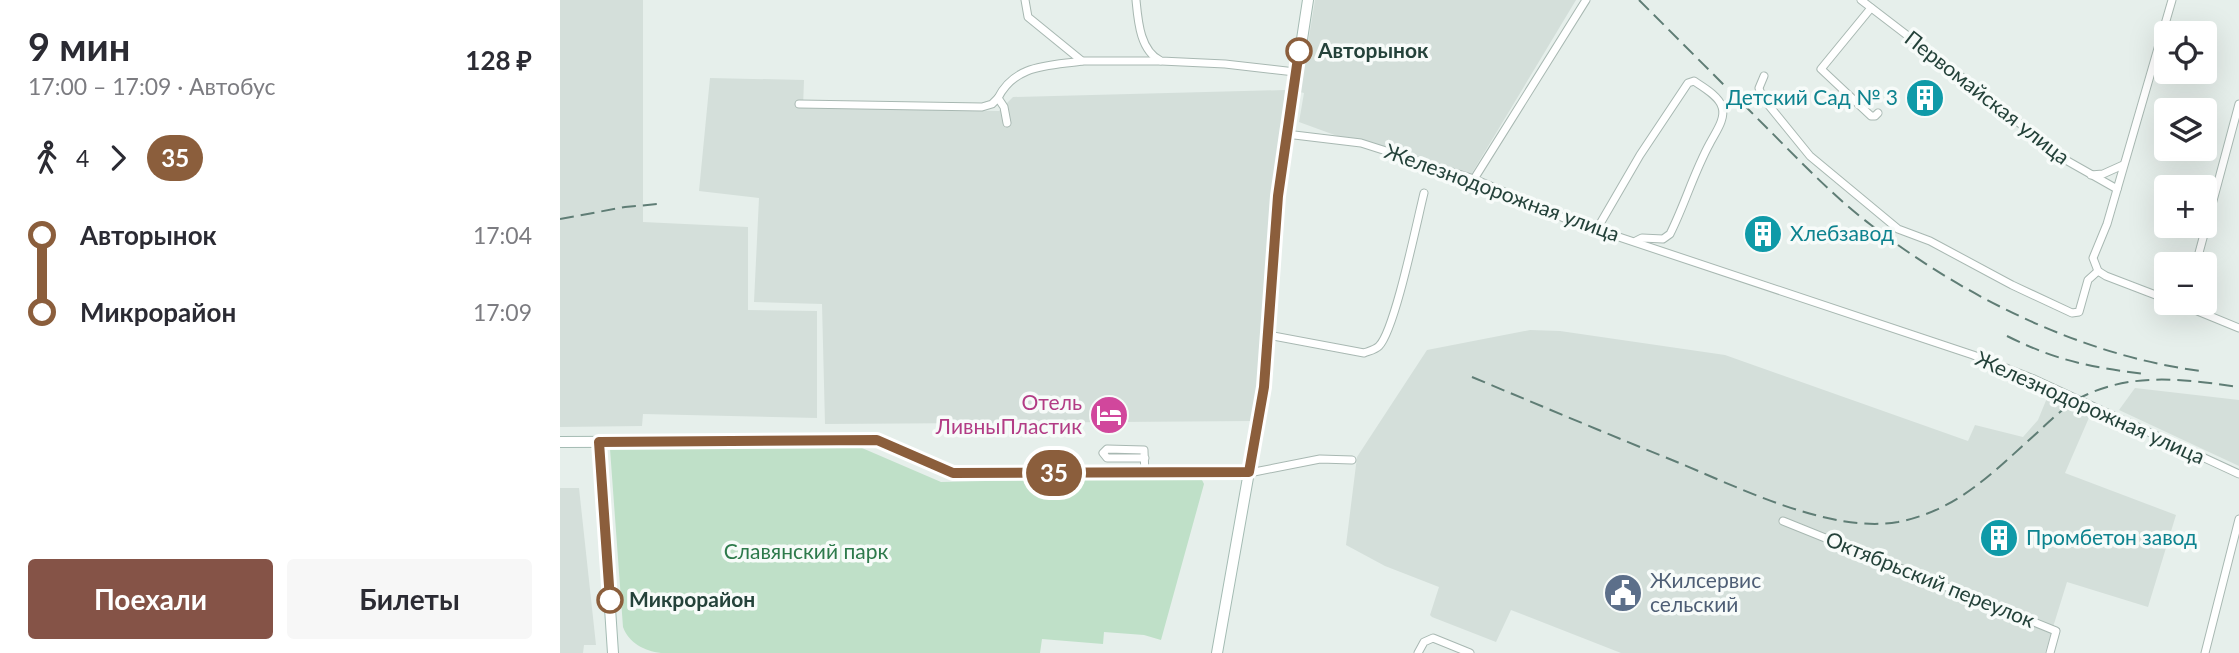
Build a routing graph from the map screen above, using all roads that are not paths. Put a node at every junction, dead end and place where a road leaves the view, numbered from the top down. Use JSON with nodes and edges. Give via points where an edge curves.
{"nodes":[{"id":1,"x":1025,"y":0,"type":"edge"},
{"id":2,"x":1136,"y":0,"type":"edge"},
{"id":3,"x":1308,"y":0,"type":"edge"},
{"id":4,"x":1587,"y":0,"type":"edge"},
{"id":5,"x":1861,"y":0,"type":"edge"},
{"id":6,"x":2172,"y":0,"type":"edge"},
{"id":7,"x":1871,"y":8,"type":"junction"},
{"id":8,"x":1082,"y":61,"type":"junction"},
{"id":9,"x":1161,"y":61,"type":"junction"},
{"id":10,"x":1295,"y":72,"type":"junction"},
{"id":11,"x":1764,"y":76,"type":"dead end"},
{"id":12,"x":998,"y":98,"type":"junction"},
{"id":13,"x":799,"y":104,"type":"dead end"},
{"id":14,"x":2239,"y":104,"type":"edge"},
{"id":15,"x":1878,"y":113,"type":"dead end"},
{"id":16,"x":1007,"y":123,"type":"dead end"},
{"id":17,"x":1286,"y":134,"type":"junction"},
{"id":18,"x":2123,"y":165,"type":"junction"},
{"id":19,"x":2091,"y":175,"type":"junction"},
{"id":20,"x":1474,"y":179,"type":"junction"},
{"id":21,"x":2117,"y":189,"type":"junction"},
{"id":22,"x":1424,"y":193,"type":"dead end"},
{"id":23,"x":1597,"y":229,"type":"junction"},
{"id":24,"x":1636,"y":241,"type":"junction"},
{"id":25,"x":2199,"y":252,"type":"edge"},
{"id":26,"x":2098,"y":271,"type":"junction"},
{"id":27,"x":2154,"y":295,"type":"edge"},
{"id":28,"x":2209,"y":315,"type":"edge"},
{"id":29,"x":2239,"y":328,"type":"edge"},
{"id":30,"x":1268,"y":335,"type":"junction"},
{"id":31,"x":560,"y":442,"type":"edge"},
{"id":32,"x":599,"y":442,"type":"junction"},
{"id":33,"x":1144,"y":458,"type":"junction"},
{"id":34,"x":1352,"y":460,"type":"dead end"},
{"id":35,"x":1249,"y":472,"type":"junction"},
{"id":36,"x":1144,"y":474,"type":"junction"},
{"id":37,"x":2239,"y":474,"type":"edge"},
{"id":38,"x":2239,"y":519,"type":"edge"},
{"id":39,"x":1783,"y":522,"type":"dead end"},
{"id":40,"x":613,"y":648,"type":"edge"},
{"id":41,"x":620,"y":653,"type":"edge"},
{"id":42,"x":1217,"y":653,"type":"edge"},
{"id":43,"x":1418,"y":653,"type":"edge"},
{"id":44,"x":1470,"y":653,"type":"edge"},
{"id":45,"x":2050,"y":653,"type":"edge"},
{"id":46,"x":2205,"y":653,"type":"edge"}],
"edges":[{"from":1,"to":8,"type":"street","via":[[1028,17]]},
{"from":2,"to":9,"type":"street","via":[[1142,36],[1153,57]]},
{"from":3,"to":10,"type":"street"},
{"from":4,"to":20,"type":"street"},
{"from":5,"to":7,"type":"street","name":"Первомайская улица"},
{"from":6,"to":18,"type":"street"},
{"from":7,"to":15,"type":"street","via":[[1821,69],[1871,116]]},
{"from":7,"to":19,"type":"street","name":"Первомайская улица","via":[[2064,159]]},
{"from":8,"to":9,"type":"street"},
{"from":8,"to":12,"type":"street","via":[[1019,73]]},
{"from":9,"to":10,"type":"street"},
{"from":10,"to":17,"type":"street"},
{"from":11,"to":26,"type":"street","via":[[1759,88],[1762,97],[1810,156],[1904,233],[1930,241],[2072,313],[2079,312],[2088,280]]},
{"from":12,"to":13,"type":"street","via":[[982,107]]},
{"from":12,"to":16,"type":"street"},
{"from":14,"to":25,"type":"street"},
{"from":17,"to":20,"type":"street","name":"Железнодорожная улица","via":[[1361,143]]},
{"from":17,"to":30,"type":"street"},
{"from":18,"to":19,"type":"street"},
{"from":18,"to":21,"type":"street"},
{"from":19,"to":21,"type":"street","name":"Первомайская улица"},
{"from":20,"to":23,"type":"street","name":"Железнодорожная улица"},
{"from":21,"to":26,"type":"street","via":[[2093,255]]},
{"from":22,"to":30,"type":"street","via":[[1394,310],[1378,347],[1364,353]]},
{"from":23,"to":24,"type":"street","name":"Железнодорожная улица"},
{"from":23,"to":24,"type":"street","via":[[1646,145],[1688,83],[1694,81],[1721,105],[1720,125],[1670,234]]},
{"from":24,"to":37,"type":"street","name":"Железнодорожная улица","via":[[2035,379]]},
{"from":26,"to":27,"type":"street"},
{"from":28,"to":29,"type":"street"},
{"from":30,"to":35,"type":"street"},
{"from":31,"to":32,"type":"street"},
{"from":32,"to":36,"type":"street","via":[[877,440],[953,473]]},
{"from":32,"to":40,"type":"street"},
{"from":33,"to":33,"type":"street","via":[[1142,449],[1107,449],[1103,453],[1107,458]]},
{"from":33,"to":36,"type":"street"},
{"from":34,"to":35,"type":"street","via":[[1320,459]]},
{"from":35,"to":36,"type":"street"},
{"from":35,"to":42,"type":"street"},
{"from":38,"to":46,"type":"street"},
{"from":39,"to":45,"type":"street","name":"Октябрьский переулок","via":[[2056,631]]},
{"from":40,"to":41,"type":"street"},
{"from":43,"to":44,"type":"street","via":[[1424,642],[1433,638]]}]}
